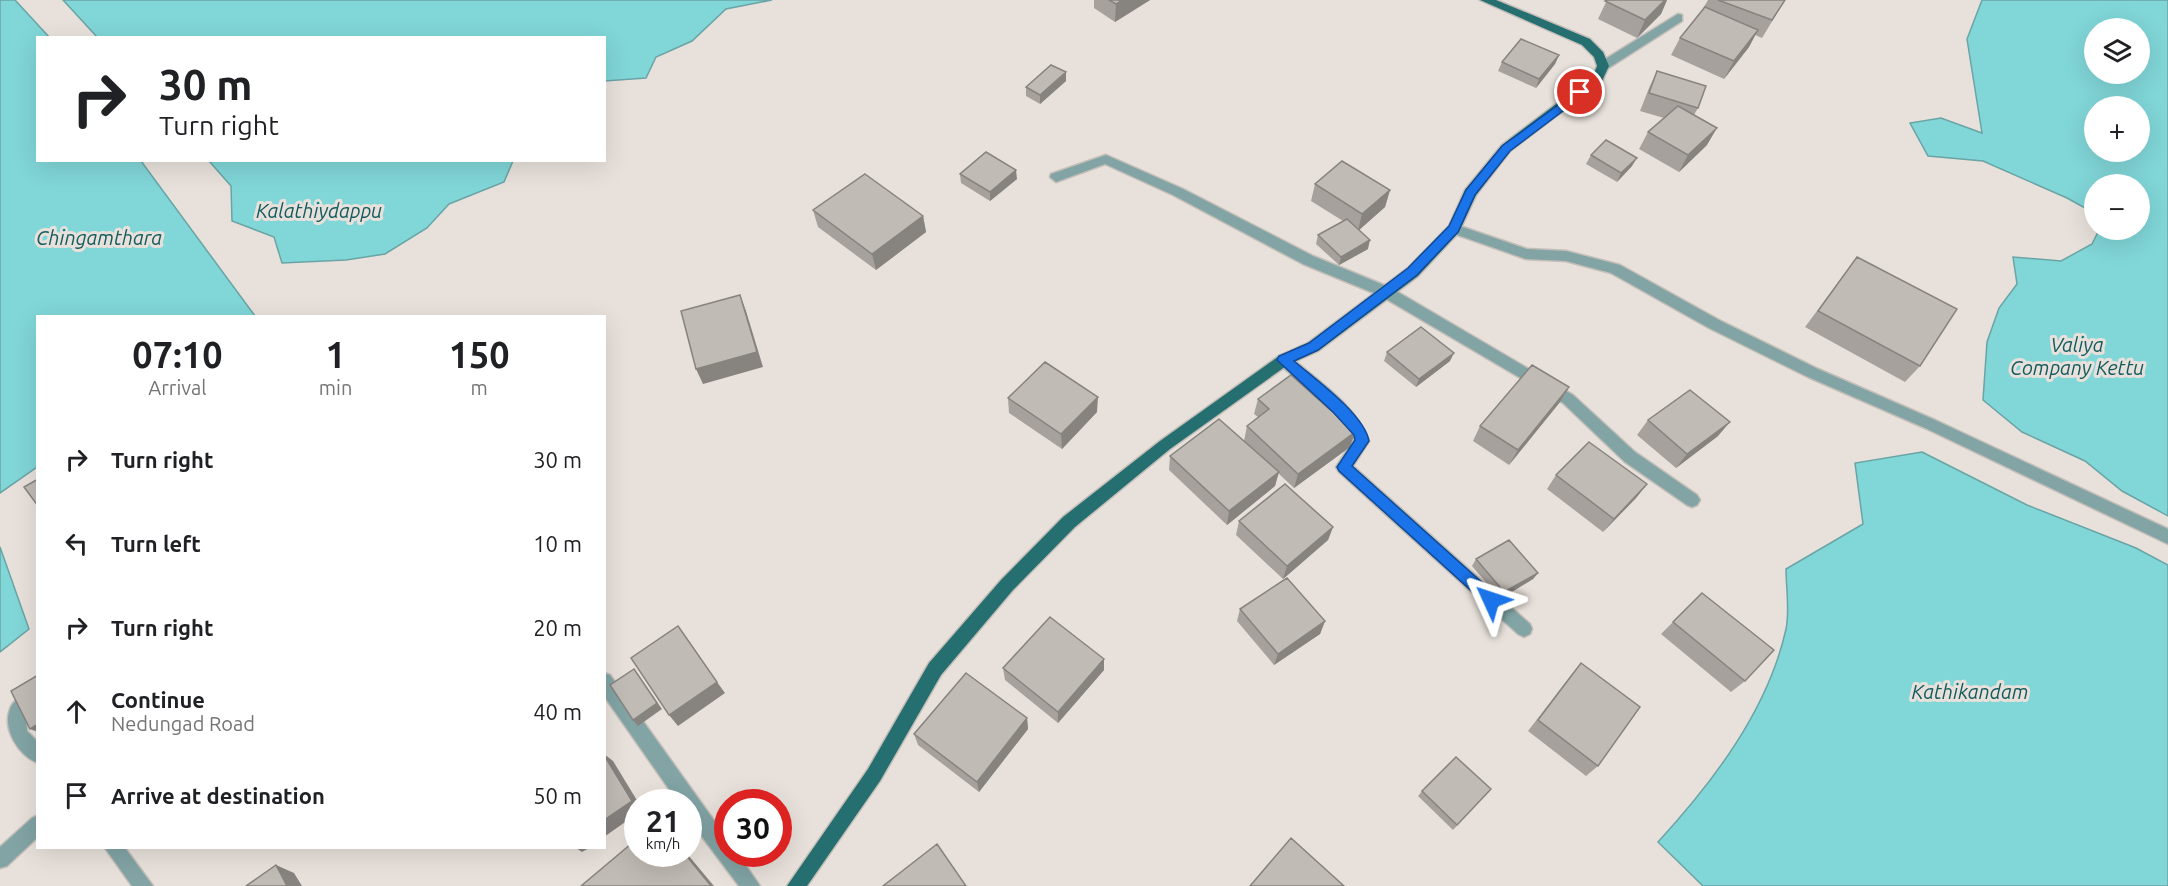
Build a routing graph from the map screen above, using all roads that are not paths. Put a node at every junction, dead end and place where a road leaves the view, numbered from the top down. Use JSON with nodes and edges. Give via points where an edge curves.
{"nodes":[{"id":1,"x":1486,"y":0,"type":"edge"},
{"id":2,"x":1678,"y":18,"type":"dead end"},
{"id":3,"x":1603,"y":66,"type":"junction"},
{"id":4,"x":1056,"y":177,"type":"dead end"},
{"id":5,"x":1454,"y":229,"type":"junction"},
{"id":6,"x":1386,"y":292,"type":"junction"},
{"id":7,"x":1284,"y":360,"type":"junction"},
{"id":8,"x":1692,"y":500,"type":"dead end"},
{"id":9,"x":2168,"y":537,"type":"edge"},
{"id":10,"x":1524,"y":629,"type":"dead end"},
{"id":11,"x":606,"y":684,"type":"edge"},
{"id":12,"x":36,"y":695,"type":"edge"},
{"id":13,"x":36,"y":753,"type":"edge"},
{"id":14,"x":678,"y":789,"type":"edge"},
{"id":15,"x":702,"y":821,"type":"edge"},
{"id":16,"x":36,"y":826,"type":"edge"},
{"id":17,"x":115,"y":849,"type":"edge"},
{"id":18,"x":0,"y":859,"type":"edge"},
{"id":19,"x":144,"y":886,"type":"edge"},
{"id":20,"x":752,"y":886,"type":"edge"},
{"id":21,"x":796,"y":886,"type":"edge"}],
"edges":[{"from":1,"to":3,"type":"main road","via":[[1586,42],[1599,55]]},
{"from":2,"to":3,"type":"street"},
{"from":3,"to":5,"type":"main road","via":[[1598,78],[1506,148],[1470,193]]},
{"from":4,"to":6,"type":"street","via":[[1106,159],[1308,260]]},
{"from":5,"to":6,"type":"main road","via":[[1413,272]]},
{"from":5,"to":9,"type":"street","via":[[1526,254],[1566,256],[1615,269],[1813,373]]},
{"from":6,"to":7,"type":"main road","via":[[1313,347]]},
{"from":6,"to":8,"type":"street","via":[[1568,399],[1630,457]]},
{"from":7,"to":10,"type":"street","via":[[1360,433],[1362,441],[1344,467]]},
{"from":7,"to":21,"type":"main road","via":[[1165,445],[1069,522],[1007,585],[935,669],[874,775]]},
{"from":11,"to":14,"type":"street"},
{"from":12,"to":13,"type":"street","via":[[17,712],[19,735]]},
{"from":15,"to":20,"type":"street"},
{"from":16,"to":18,"type":"street"},
{"from":17,"to":19,"type":"street"}]}
